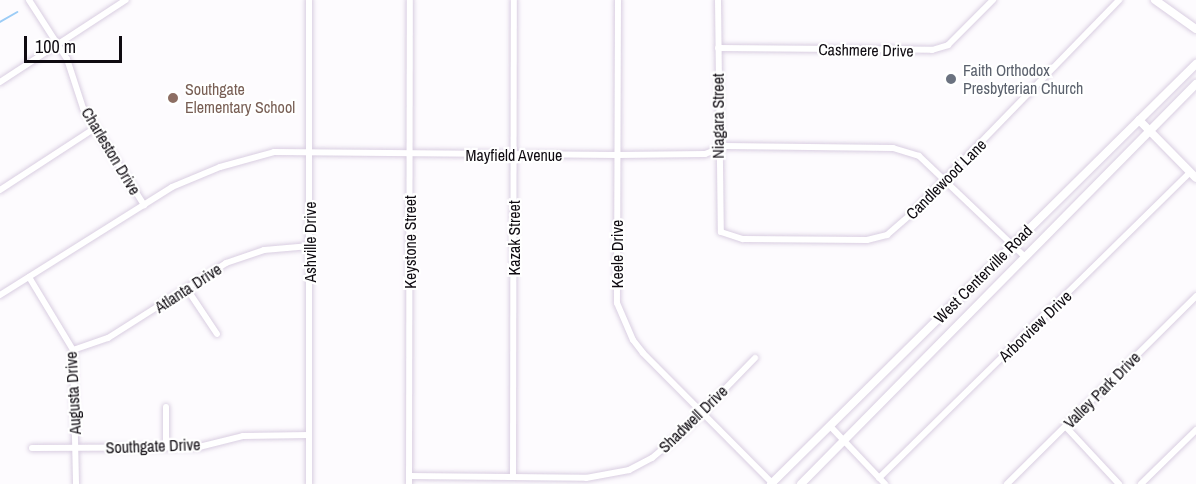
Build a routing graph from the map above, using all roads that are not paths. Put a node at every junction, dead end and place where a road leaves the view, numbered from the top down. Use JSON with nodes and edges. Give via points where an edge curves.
{"nodes":[{"id":1,"x":29,"y":0,"type":"edge"},
{"id":2,"x":126,"y":0,"type":"edge"},
{"id":3,"x":309,"y":0,"type":"edge"},
{"id":4,"x":410,"y":0,"type":"edge"},
{"id":5,"x":514,"y":0,"type":"edge"},
{"id":6,"x":618,"y":0,"type":"edge"},
{"id":7,"x":718,"y":0,"type":"edge"},
{"id":8,"x":993,"y":0,"type":"edge"},
{"id":9,"x":1119,"y":0,"type":"edge"},
{"id":10,"x":1155,"y":0,"type":"edge"},
{"id":11,"x":1196,"y":29,"type":"edge"},
{"id":12,"x":59,"y":44,"type":"junction"},
{"id":13,"x":718,"y":48,"type":"junction"},
{"id":14,"x":1196,"y":64,"type":"edge"},
{"id":15,"x":0,"y":82,"type":"edge"},
{"id":16,"x":1196,"y":84,"type":"edge"},
{"id":17,"x":1139,"y":120,"type":"junction"},
{"id":18,"x":95,"y":128,"type":"junction"},
{"id":19,"x":1149,"y":130,"type":"junction"},
{"id":20,"x":718,"y":148,"type":"junction"},
{"id":21,"x":311,"y":153,"type":"junction"},
{"id":22,"x":410,"y":154,"type":"junction"},
{"id":23,"x":515,"y":155,"type":"junction"},
{"id":24,"x":618,"y":156,"type":"junction"},
{"id":25,"x":1193,"y":175,"type":"edge"},
{"id":26,"x":944,"y":180,"type":"junction"},
{"id":27,"x":0,"y":190,"type":"edge"},
{"id":28,"x":144,"y":205,"type":"junction"},
{"id":29,"x":722,"y":231,"type":"joint"},
{"id":30,"x":1013,"y":244,"type":"junction"},
{"id":31,"x":310,"y":246,"type":"junction"},
{"id":32,"x":1023,"y":255,"type":"junction"},
{"id":33,"x":29,"y":277,"type":"junction"},
{"id":34,"x":187,"y":289,"type":"junction"},
{"id":35,"x":0,"y":295,"type":"edge"},
{"id":36,"x":1196,"y":296,"type":"edge"},
{"id":37,"x":217,"y":334,"type":"dead end"},
{"id":38,"x":73,"y":350,"type":"junction"},
{"id":39,"x":755,"y":358,"type":"dead end"},
{"id":40,"x":166,"y":407,"type":"dead end"},
{"id":41,"x":702,"y":412,"type":"junction"},
{"id":42,"x":831,"y":427,"type":"junction"},
{"id":43,"x":1066,"y":427,"type":"junction"},
{"id":44,"x":1196,"y":430,"type":"edge"},
{"id":45,"x":309,"y":435,"type":"junction"},
{"id":46,"x":843,"y":438,"type":"junction"},
{"id":47,"x":76,"y":447,"type":"junction"},
{"id":48,"x":166,"y":447,"type":"junction"},
{"id":49,"x":32,"y":448,"type":"dead end"},
{"id":50,"x":409,"y":476,"type":"junction"},
{"id":51,"x":513,"y":477,"type":"junction"},
{"id":52,"x":879,"y":478,"type":"junction"},
{"id":53,"x":76,"y":484,"type":"edge"},
{"id":54,"x":309,"y":484,"type":"edge"},
{"id":55,"x":409,"y":484,"type":"edge"},
{"id":56,"x":772,"y":484,"type":"edge"},
{"id":57,"x":801,"y":484,"type":"edge"},
{"id":58,"x":885,"y":484,"type":"edge"},
{"id":59,"x":1007,"y":484,"type":"edge"},
{"id":60,"x":1119,"y":484,"type":"edge"},
{"id":61,"x":1141,"y":484,"type":"edge"}],
"edges":[{"from":1,"to":12,"type":"street","name":"Charleston Drive"},
{"from":2,"to":12,"type":"street"},
{"from":3,"to":21,"type":"street","name":"Ashville Drive"},
{"from":4,"to":22,"type":"street","name":"Keystone Street"},
{"from":5,"to":23,"type":"street","name":"Kazak Street"},
{"from":6,"to":24,"type":"street","name":"Keele Drive"},
{"from":7,"to":13,"type":"street","name":"Niagara Street"},
{"from":8,"to":13,"type":"street","name":"Cashmere Drive","via":[[948,45],[932,50]]},
{"from":9,"to":26,"type":"street","name":"Candlewood Lane"},
{"from":10,"to":11,"type":"street"},
{"from":12,"to":15,"type":"street"},
{"from":12,"to":18,"type":"street","name":"Charleston Drive","via":[[83,108]]},
{"from":13,"to":20,"type":"street","name":"Niagara Street"},
{"from":14,"to":17,"type":"main road","name":"West Centerville Road"},
{"from":16,"to":19,"type":"main road","name":"West Centerville Road"},
{"from":17,"to":19,"type":"street"},
{"from":17,"to":30,"type":"main road","name":"West Centerville Road"},
{"from":18,"to":27,"type":"street"},
{"from":18,"to":28,"type":"street","name":"Charleston Drive"},
{"from":19,"to":25,"type":"street"},
{"from":19,"to":32,"type":"main road","name":"West Centerville Road"},
{"from":20,"to":24,"type":"street","name":"Mayfield Avenue","via":[[705,154]]},
{"from":20,"to":26,"type":"street","name":"Mayfield Avenue","via":[[893,148],[919,156]]},
{"from":20,"to":29,"type":"street","name":"Niagara Street"},
{"from":21,"to":22,"type":"street","name":"Mayfield Avenue"},
{"from":21,"to":28,"type":"street","name":"Mayfield Avenue","via":[[274,152],[242,159],[196,176]]},
{"from":21,"to":31,"type":"street","name":"Ashville Drive"},
{"from":22,"to":23,"type":"street","name":"Mayfield Avenue"},
{"from":22,"to":50,"type":"street","name":"Keystone Street"},
{"from":23,"to":24,"type":"street","name":"Mayfield Avenue"},
{"from":23,"to":51,"type":"street","name":"Kazak Street"},
{"from":24,"to":41,"type":"street","name":"Keele Drive","via":[[617,303],[633,340]]},
{"from":25,"to":52,"type":"street","name":"Arborview Drive"},
{"from":26,"to":29,"type":"street","name":"Candlewood Lane","via":[[887,235],[877,239],[743,239]]},
{"from":26,"to":30,"type":"street","name":"Mayfield Avenue"},
{"from":28,"to":33,"type":"street","name":"Mayfield Avenue"},
{"from":30,"to":32,"type":"street","name":"Mayfield Avenue"},
{"from":30,"to":42,"type":"main road","name":"West Centerville Road"},
{"from":31,"to":34,"type":"street","name":"Atlanta Drive","via":[[249,254],[226,263]]},
{"from":31,"to":45,"type":"street","name":"Ashville Drive"},
{"from":32,"to":46,"type":"main road","name":"West Centerville Road"},
{"from":33,"to":35,"type":"street","name":"Mayfield Avenue"},
{"from":33,"to":38,"type":"street","name":"Augusta Drive"},
{"from":34,"to":37,"type":"street"},
{"from":34,"to":38,"type":"street","name":"Atlanta Drive","via":[[108,338]]},
{"from":36,"to":43,"type":"street","name":"Valley Park Drive"},
{"from":38,"to":47,"type":"street","name":"Augusta Drive"},
{"from":39,"to":41,"type":"street","name":"Shadwell Drive"},
{"from":40,"to":48,"type":"street"},
{"from":41,"to":51,"type":"street","name":"Shadwell Drive","via":[[652,458],[629,470],[586,477]]},
{"from":41,"to":56,"type":"street","name":"Keele Drive"},
{"from":42,"to":46,"type":"street"},
{"from":42,"to":56,"type":"main road","name":"West Centerville Road"},
{"from":43,"to":59,"type":"street","name":"Valley Park Drive"},
{"from":43,"to":60,"type":"street"},
{"from":44,"to":61,"type":"street"},
{"from":45,"to":48,"type":"street","name":"Southgate Drive","via":[[243,436],[199,447]]},
{"from":45,"to":54,"type":"street","name":"Ashville Drive"},
{"from":46,"to":52,"type":"street"},
{"from":46,"to":57,"type":"main road","name":"West Centerville Road"},
{"from":47,"to":48,"type":"street","name":"Southgate Drive"},
{"from":47,"to":49,"type":"street","name":"Southgate Drive"},
{"from":47,"to":53,"type":"street","name":"Augusta Drive"},
{"from":50,"to":51,"type":"street","name":"Shadwell Drive"},
{"from":50,"to":55,"type":"street","name":"Keystone Street"},
{"from":52,"to":58,"type":"street"}]}
